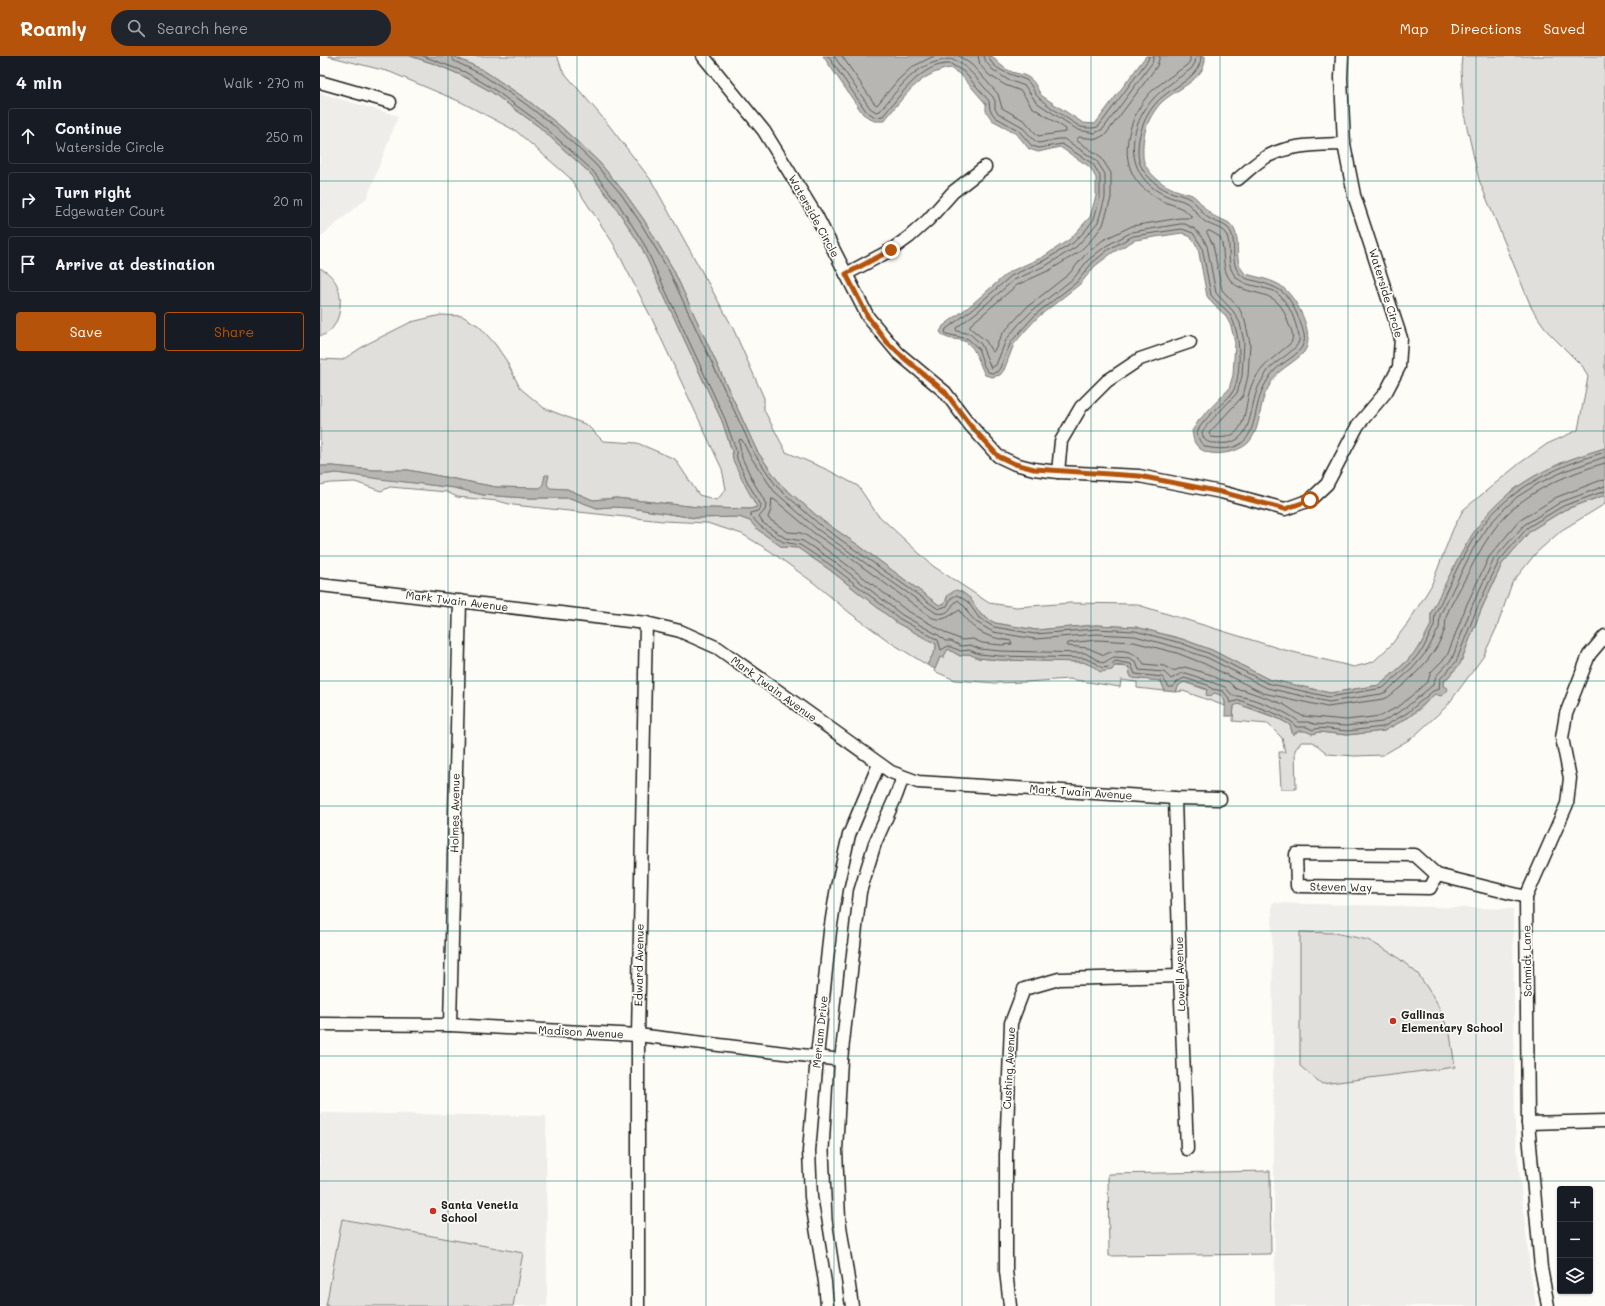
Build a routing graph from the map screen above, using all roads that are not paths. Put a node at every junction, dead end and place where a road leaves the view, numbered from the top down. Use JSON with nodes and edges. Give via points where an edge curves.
{"nodes":[{"id":1,"x":703,"y":56,"type":"edge"},
{"id":2,"x":1342,"y":56,"type":"edge"},
{"id":3,"x":320,"y":82,"type":"edge"},
{"id":4,"x":390,"y":102,"type":"dead end"},
{"id":5,"x":1344,"y":144,"type":"junction"},
{"id":6,"x":985,"y":167,"type":"dead end"},
{"id":7,"x":1238,"y":179,"type":"dead end"},
{"id":8,"x":846,"y":274,"type":"junction"},
{"id":9,"x":1190,"y":342,"type":"dead end"},
{"id":10,"x":1058,"y":472,"type":"junction"},
{"id":11,"x":320,"y":585,"type":"edge"},
{"id":12,"x":460,"y":601,"type":"junction"},
{"id":13,"x":646,"y":623,"type":"junction"},
{"id":14,"x":1605,"y":636,"type":"edge"},
{"id":15,"x":879,"y":764,"type":"junction"},
{"id":16,"x":903,"y":777,"type":"junction"},
{"id":17,"x":1175,"y":798,"type":"junction"},
{"id":18,"x":1220,"y":799,"type":"dead end"},
{"id":19,"x":1437,"y":875,"type":"junction"},
{"id":20,"x":1526,"y":897,"type":"junction"},
{"id":21,"x":1180,"y":976,"type":"junction"},
{"id":22,"x":320,"y":1024,"type":"edge"},
{"id":23,"x":450,"y":1025,"type":"junction"},
{"id":24,"x":638,"y":1035,"type":"junction"},
{"id":25,"x":817,"y":1057,"type":"junction"},
{"id":26,"x":841,"y":1060,"type":"junction"},
{"id":27,"x":1605,"y":1121,"type":"edge"},
{"id":28,"x":1528,"y":1123,"type":"junction"},
{"id":29,"x":1188,"y":1149,"type":"dead end"},
{"id":30,"x":638,"y":1306,"type":"edge"},
{"id":31,"x":827,"y":1306,"type":"edge"},
{"id":32,"x":852,"y":1306,"type":"edge"},
{"id":33,"x":1010,"y":1306,"type":"edge"},
{"id":34,"x":1548,"y":1306,"type":"edge"}],
"edges":[{"from":1,"to":8,"type":"street","name":"Waterside Circle","via":[[764,131],[817,217]]},
{"from":2,"to":5,"type":"street","name":"Waterside Circle"},
{"from":3,"to":4,"type":"street"},
{"from":5,"to":7,"type":"street","via":[[1304,145],[1285,150],[1267,156]]},
{"from":5,"to":10,"type":"street","name":"Waterside Circle","via":[[1354,195],[1401,338],[1401,353],[1399,367],[1386,392],[1358,425],[1327,484],[1310,500],[1285,509],[1221,492],[1139,476]]},
{"from":6,"to":8,"type":"street","via":[[953,192],[909,237],[891,250]]},
{"from":8,"to":10,"type":"street","name":"Waterside Circle","via":[[868,317],[886,341],[945,392],[998,456],[1015,464]]},
{"from":9,"to":10,"type":"street","via":[[1140,359],[1107,381],[1081,407],[1061,441]]},
{"from":11,"to":12,"type":"street","name":"Mark Twain Avenue"},
{"from":12,"to":13,"type":"street","name":"Mark Twain Avenue"},
{"from":12,"to":23,"type":"street","name":"Holmes Avenue"},
{"from":13,"to":15,"type":"street","name":"Mark Twain Avenue","via":[[680,631],[718,648]]},
{"from":13,"to":24,"type":"street","name":"Edward Avenue"},
{"from":14,"to":20,"type":"street","name":"Schmidt Lane","via":[[1589,655],[1566,714],[1562,738],[1570,778],[1567,804]]},
{"from":15,"to":16,"type":"street","name":"Mark Twain Avenue"},
{"from":15,"to":25,"type":"street","name":"Meriam Drive","via":[[849,835],[837,886]]},
{"from":16,"to":17,"type":"street","name":"Mark Twain Avenue","via":[[918,782]]},
{"from":16,"to":26,"type":"street","via":[[875,844],[860,892]]},
{"from":17,"to":18,"type":"street","name":"Mark Twain Avenue"},
{"from":17,"to":21,"type":"street","name":"Lowell Avenue"},
{"from":19,"to":19,"type":"street","name":"Steven Way","via":[[1415,855],[1296,854],[1297,886],[1430,888]]},
{"from":19,"to":20,"type":"street","name":"Steven Way"},
{"from":20,"to":28,"type":"street","name":"Schmidt Lane"},
{"from":21,"to":29,"type":"street","name":"Lowell Avenue"},
{"from":21,"to":33,"type":"street","name":"Cushing Avenue","via":[[1059,979],[1024,989],[1011,1023],[1006,1155],[1006,1271]]},
{"from":22,"to":23,"type":"street","name":"Madison Avenue"},
{"from":23,"to":24,"type":"street","name":"Madison Avenue"},
{"from":24,"to":25,"type":"street","name":"Madison Avenue"},
{"from":24,"to":30,"type":"street","name":"Edward Avenue"},
{"from":25,"to":26,"type":"street","name":"Madison Avenue"},
{"from":25,"to":31,"type":"street","name":"Meriam Drive","via":[[809,1152],[810,1197]]},
{"from":26,"to":32,"type":"street","via":[[836,1150],[839,1211]]},
{"from":27,"to":28,"type":"street"},
{"from":28,"to":34,"type":"street","name":"Schmidt Lane","via":[[1541,1268]]}]}
